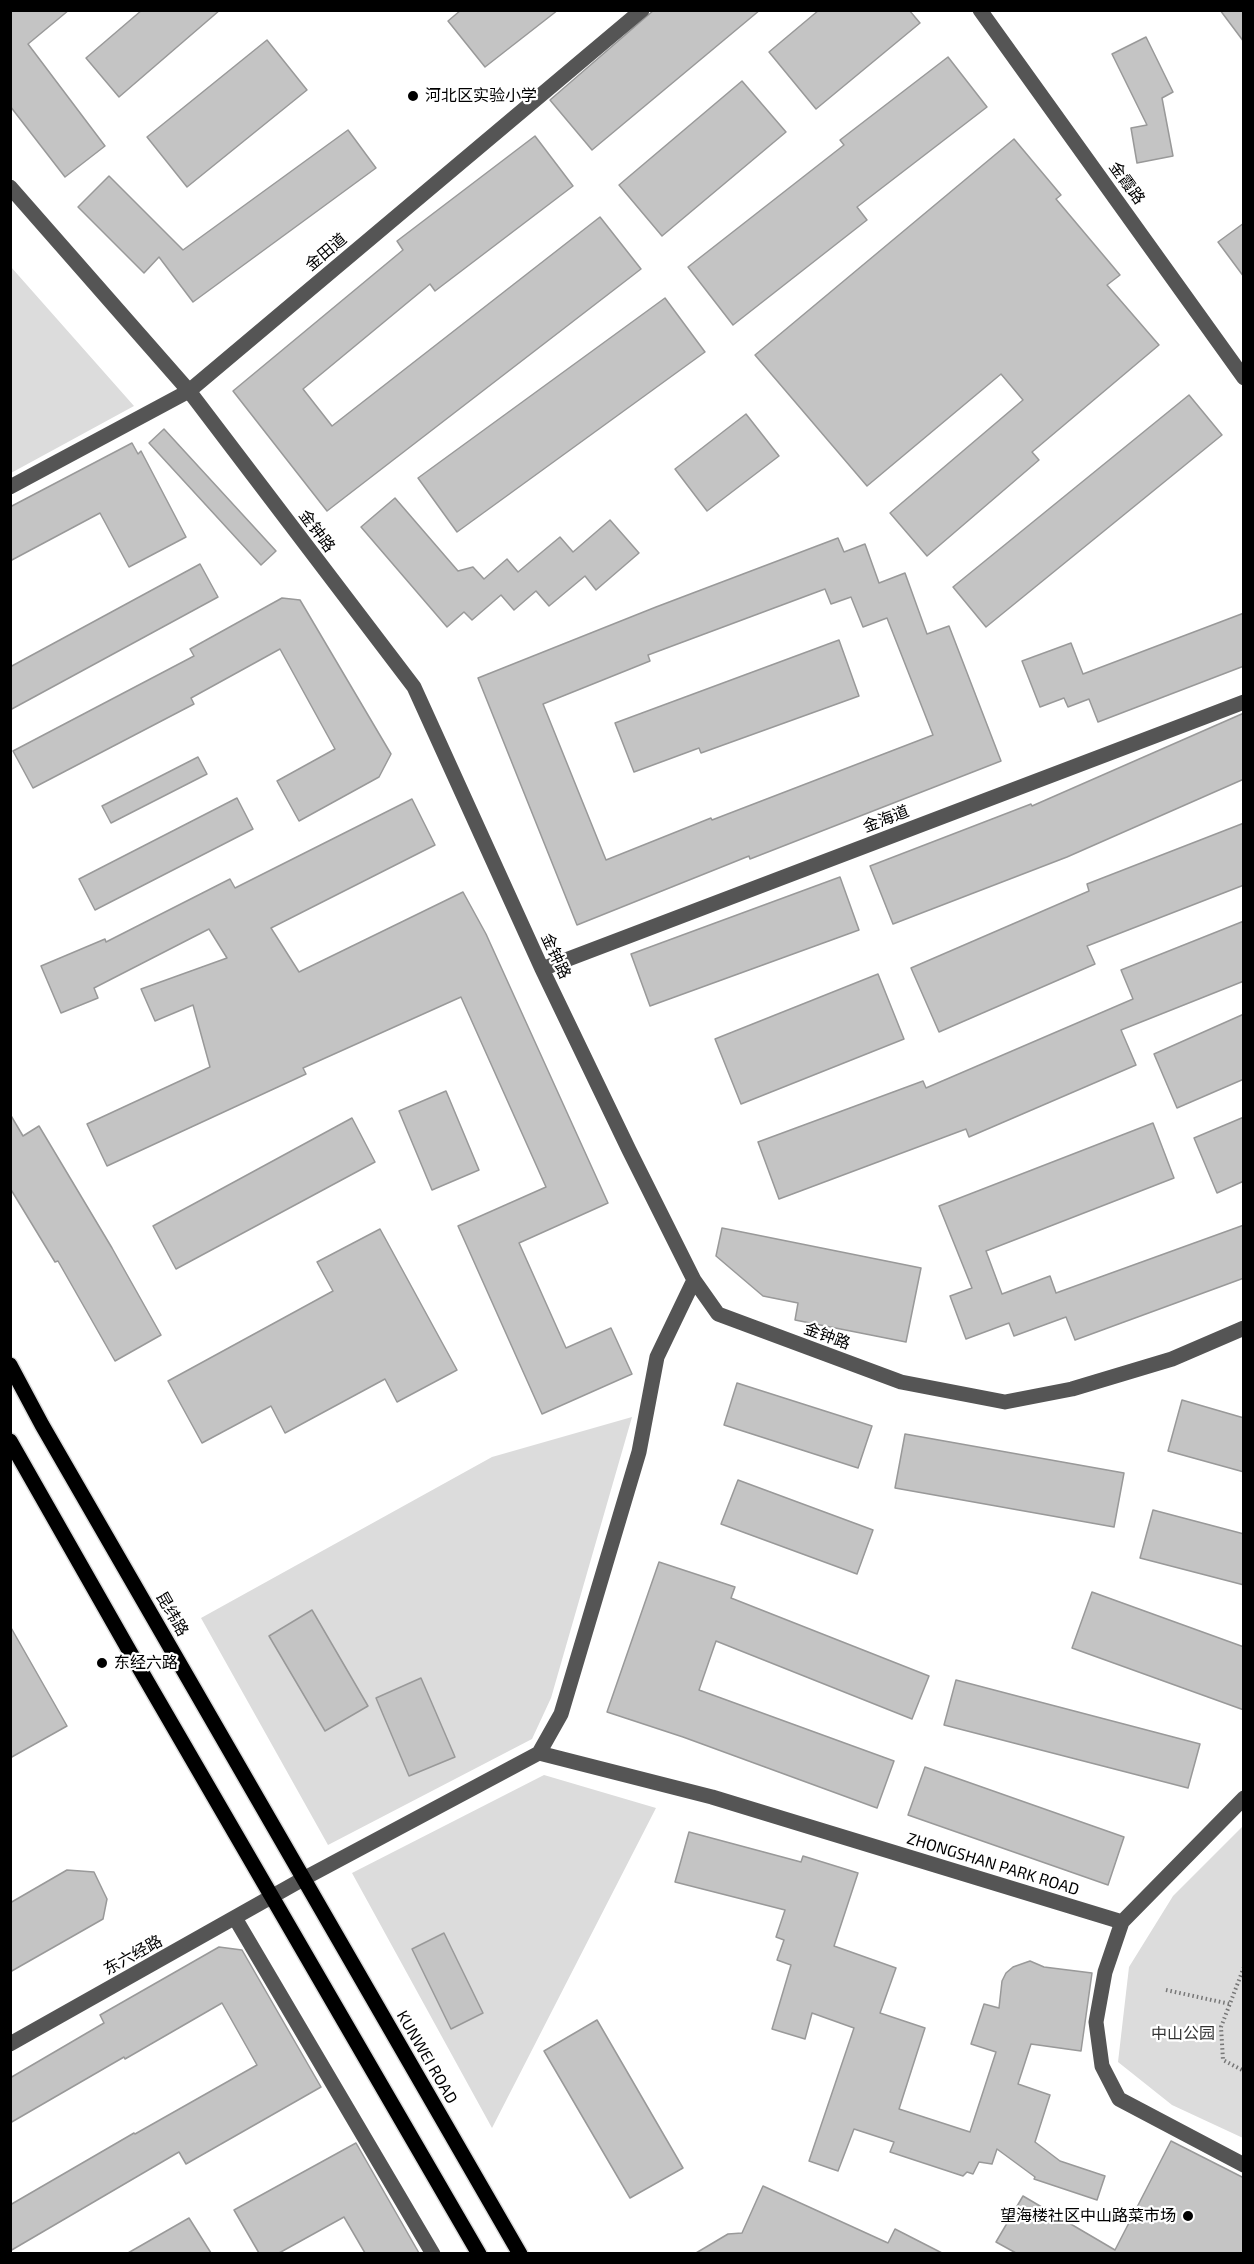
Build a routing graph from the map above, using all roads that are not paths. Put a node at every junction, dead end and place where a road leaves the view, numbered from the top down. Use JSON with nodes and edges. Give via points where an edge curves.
{"nodes":[{"id":1,"x":642,"y":10,"type":"edge"},
{"id":2,"x":980,"y":10,"type":"edge"},
{"id":3,"x":10,"y":187,"type":"edge"},
{"id":4,"x":1244,"y":378,"type":"edge"},
{"id":5,"x":189,"y":392,"type":"junction"},
{"id":6,"x":10,"y":487,"type":"edge"},
{"id":7,"x":1244,"y":702,"type":"edge"},
{"id":8,"x":542,"y":969,"type":"junction"},
{"id":9,"x":694,"y":1280,"type":"junction"},
{"id":10,"x":1244,"y":1328,"type":"edge"},
{"id":11,"x":10,"y":1365,"type":"edge"},
{"id":12,"x":11,"y":1442,"type":"edge"},
{"id":13,"x":539,"y":1753,"type":"junction"},
{"id":14,"x":1244,"y":1798,"type":"edge"},
{"id":15,"x":303,"y":1879,"type":"junction"},
{"id":16,"x":272,"y":1897,"type":"junction"},
{"id":17,"x":235,"y":1918,"type":"junction"},
{"id":18,"x":1122,"y":1922,"type":"junction"},
{"id":19,"x":10,"y":2044,"type":"edge"},
{"id":20,"x":1244,"y":2165,"type":"edge"},
{"id":21,"x":433,"y":2253,"type":"edge"},
{"id":22,"x":479,"y":2253,"type":"edge"},
{"id":23,"x":520,"y":2253,"type":"edge"}],
"edges":[{"from":1,"to":5,"type":"street","name":"金田道"},
{"from":2,"to":4,"type":"street","name":"金霞路"},
{"from":3,"to":5,"type":"street","name":"金钟路"},
{"from":5,"to":6,"type":"street","name":"金田道"},
{"from":5,"to":8,"type":"street","name":"金钟路","via":[[414,687]]},
{"from":7,"to":8,"type":"street","name":"金海道"},
{"from":8,"to":9,"type":"street","name":"金钟路"},
{"from":9,"to":10,"type":"street","name":"金钟路","via":[[718,1314],[901,1382],[1005,1402],[1072,1389],[1161,1362]]},
{"from":9,"to":13,"type":"street","via":[[657,1356],[639,1452],[561,1714]]},
{"from":11,"to":15,"type":"main road","name":"昆纬路"},
{"from":12,"to":16,"type":"main road"},
{"from":13,"to":15,"type":"street","name":"东六经路"},
{"from":13,"to":18,"type":"street","name":"ZHONGSHAN PARK ROAD","via":[[712,1797]]},
{"from":14,"to":18,"type":"street"},
{"from":15,"to":16,"type":"street","name":"东六经路"},
{"from":15,"to":23,"type":"main road","name":"KUNWEI ROAD"},
{"from":16,"to":17,"type":"street","name":"东六经路"},
{"from":16,"to":22,"type":"main road"},
{"from":17,"to":19,"type":"street","name":"东六经路"},
{"from":17,"to":21,"type":"street"},
{"from":18,"to":20,"type":"street","via":[[1105,1972],[1096,2022],[1102,2066],[1119,2099]]}]}
